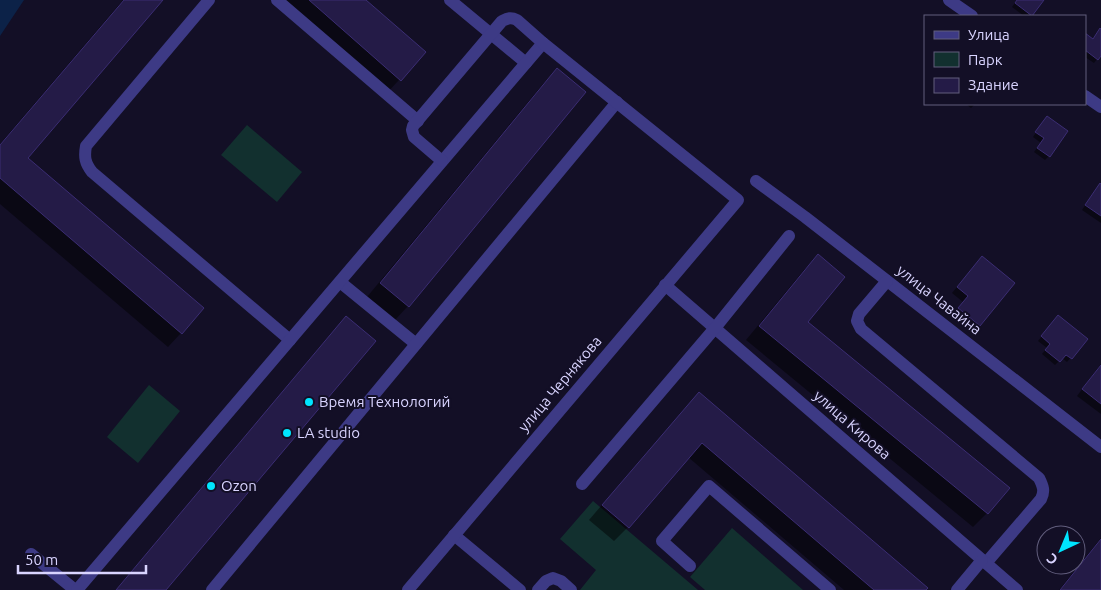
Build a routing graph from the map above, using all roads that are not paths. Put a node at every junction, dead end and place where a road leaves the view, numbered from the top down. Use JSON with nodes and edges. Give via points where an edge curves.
{"nodes":[{"id":1,"x":209,"y":0,"type":"edge"},
{"id":2,"x":277,"y":0,"type":"edge"},
{"id":3,"x":450,"y":0,"type":"edge"},
{"id":4,"x":949,"y":0,"type":"edge"},
{"id":5,"x":971,"y":15,"type":"edge"},
{"id":6,"x":491,"y":34,"type":"junction"},
{"id":7,"x":543,"y":43,"type":"junction"},
{"id":8,"x":526,"y":63,"type":"junction"},
{"id":9,"x":1086,"y":97,"type":"edge"},
{"id":10,"x":617,"y":102,"type":"junction"},
{"id":11,"x":1101,"y":107,"type":"edge"},
{"id":12,"x":418,"y":121,"type":"junction"},
{"id":13,"x":442,"y":161,"type":"junction"},
{"id":14,"x":756,"y":181,"type":"dead end"},
{"id":15,"x":789,"y":236,"type":"dead end"},
{"id":16,"x":887,"y":281,"type":"junction"},
{"id":17,"x":340,"y":282,"type":"junction"},
{"id":18,"x":665,"y":285,"type":"junction"},
{"id":19,"x":715,"y":328,"type":"junction"},
{"id":20,"x":290,"y":340,"type":"junction"},
{"id":21,"x":416,"y":344,"type":"junction"},
{"id":22,"x":1101,"y":447,"type":"edge"},
{"id":23,"x":582,"y":484,"type":"dead end"},
{"id":24,"x":454,"y":535,"type":"junction"},
{"id":25,"x":31,"y":554,"type":"dead end"},
{"id":26,"x":984,"y":562,"type":"junction"},
{"id":27,"x":690,"y":566,"type":"dead end"},
{"id":28,"x":76,"y":590,"type":"edge"},
{"id":29,"x":212,"y":590,"type":"edge"},
{"id":30,"x":408,"y":590,"type":"edge"},
{"id":31,"x":520,"y":590,"type":"edge"},
{"id":32,"x":538,"y":590,"type":"edge"},
{"id":33,"x":571,"y":590,"type":"edge"},
{"id":34,"x":830,"y":590,"type":"edge"},
{"id":35,"x":957,"y":590,"type":"edge"},
{"id":36,"x":1017,"y":590,"type":"edge"}],
"edges":[{"from":1,"to":20,"type":"street","via":[[86,146],[86,164]]},
{"from":2,"to":12,"type":"street"},
{"from":3,"to":6,"type":"street"},
{"from":4,"to":5,"type":"street"},
{"from":6,"to":7,"type":"street","via":[[502,21],[512,18]]},
{"from":6,"to":8,"type":"street"},
{"from":6,"to":12,"type":"street"},
{"from":7,"to":8,"type":"street"},
{"from":7,"to":10,"type":"street"},
{"from":8,"to":13,"type":"street"},
{"from":9,"to":11,"type":"street"},
{"from":10,"to":18,"type":"street","name":"улица Чернякова","via":[[738,200]]},
{"from":10,"to":21,"type":"street"},
{"from":12,"to":13,"type":"street","via":[[412,134]]},
{"from":13,"to":17,"type":"street"},
{"from":14,"to":16,"type":"street","name":"улица Чавайна"},
{"from":15,"to":19,"type":"street"},
{"from":16,"to":22,"type":"street","name":"улица Чавайна"},
{"from":16,"to":26,"type":"street","via":[[858,314],[861,329],[1042,483],[1041,499]]},
{"from":17,"to":20,"type":"street"},
{"from":17,"to":21,"type":"street"},
{"from":18,"to":19,"type":"street","name":"улица Кирова"},
{"from":18,"to":24,"type":"street","name":"улица Чернякова"},
{"from":19,"to":23,"type":"street"},
{"from":19,"to":26,"type":"street","name":"улица Кирова"},
{"from":20,"to":28,"type":"street"},
{"from":21,"to":29,"type":"street"},
{"from":24,"to":30,"type":"street","name":"улица Чернякова"},
{"from":24,"to":31,"type":"street"},
{"from":25,"to":28,"type":"street"},
{"from":26,"to":35,"type":"street"},
{"from":26,"to":36,"type":"street","name":"улица Кирова"},
{"from":27,"to":34,"type":"street","via":[[662,541],[709,486]]},
{"from":32,"to":33,"type":"street","via":[[552,578]]}]}
